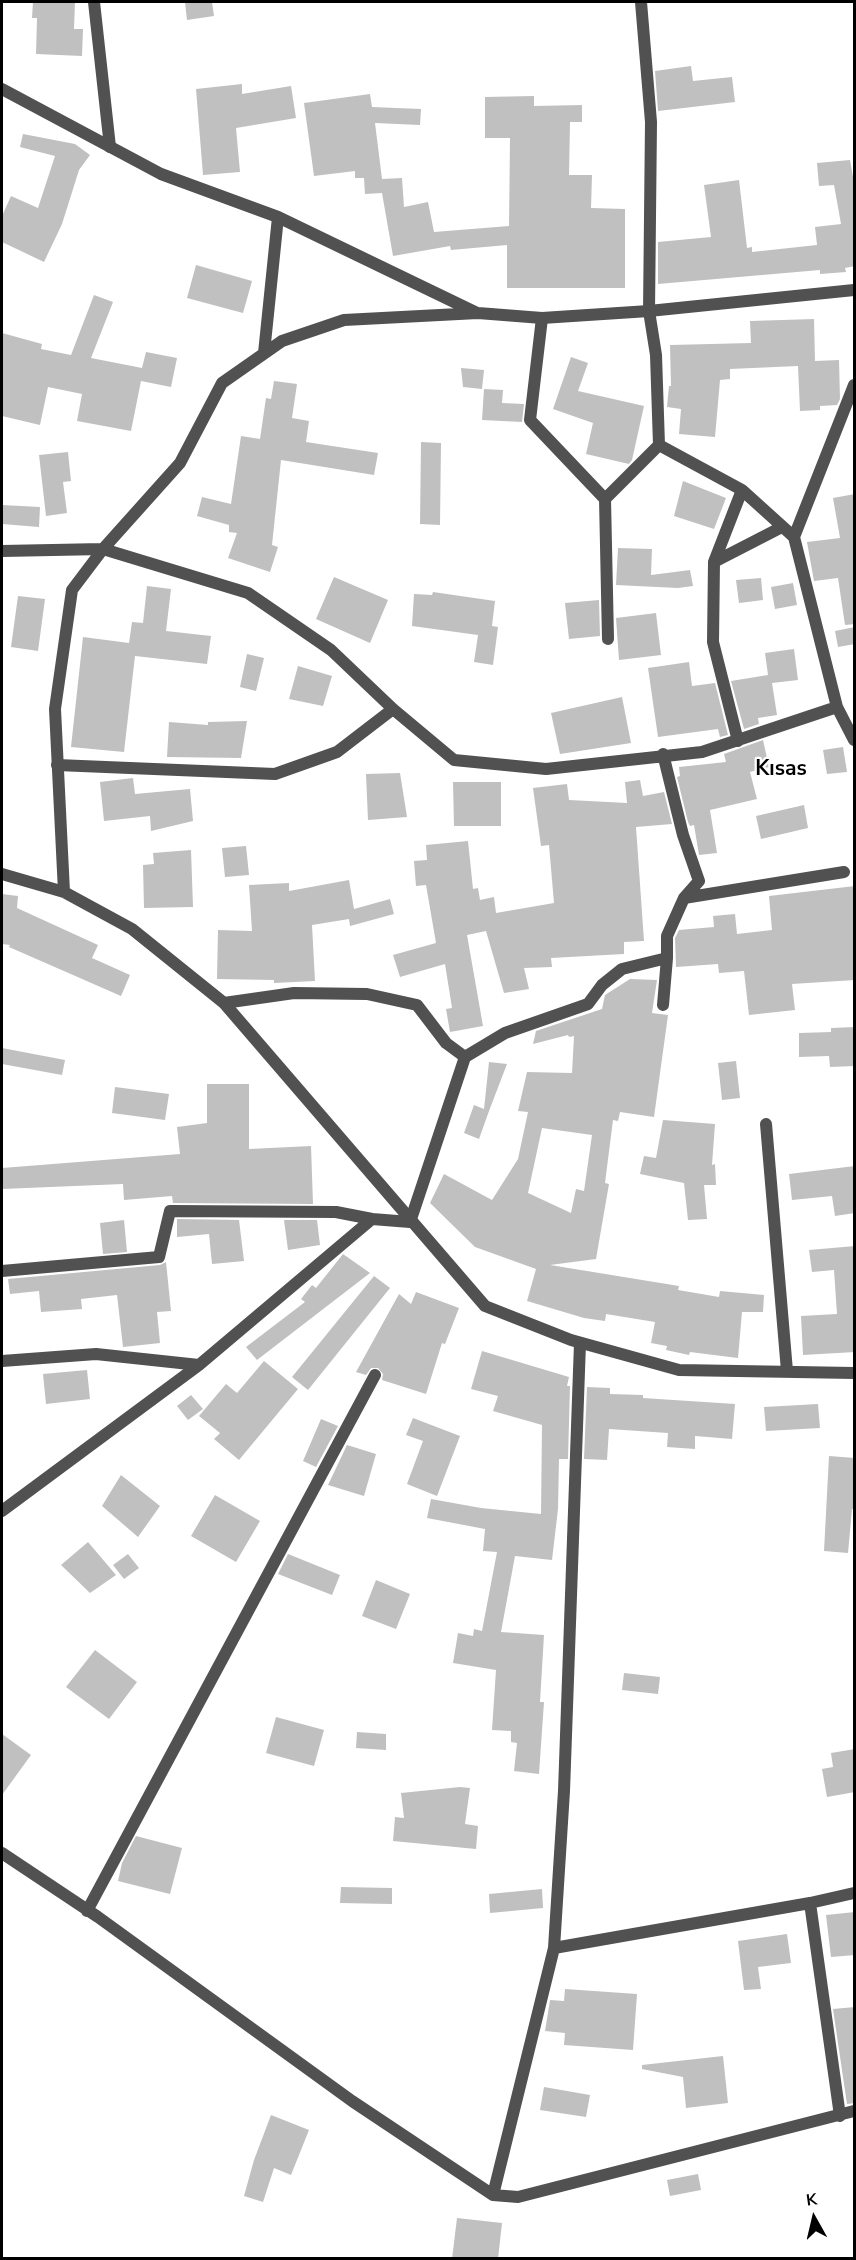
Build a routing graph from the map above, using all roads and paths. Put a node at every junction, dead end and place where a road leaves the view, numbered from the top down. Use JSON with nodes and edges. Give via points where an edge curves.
{"nodes":[{"id":1,"x":94,"y":2,"type":"edge"},
{"id":2,"x":641,"y":2,"type":"edge"},
{"id":3,"x":2,"y":89,"type":"edge"},
{"id":4,"x":110,"y":147,"type":"junction"},
{"id":5,"x":278,"y":217,"type":"junction"},
{"id":6,"x":855,"y":290,"type":"edge"},
{"id":7,"x":649,"y":311,"type":"junction"},
{"id":8,"x":478,"y":313,"type":"junction"},
{"id":9,"x":542,"y":318,"type":"junction"},
{"id":10,"x":264,"y":353,"type":"junction"},
{"id":11,"x":855,"y":385,"type":"edge"},
{"id":12,"x":659,"y":445,"type":"junction"},
{"id":13,"x":742,"y":490,"type":"junction"},
{"id":14,"x":605,"y":499,"type":"junction"},
{"id":15,"x":782,"y":526,"type":"junction"},
{"id":16,"x":794,"y":537,"type":"junction"},
{"id":17,"x":103,"y":549,"type":"junction"},
{"id":18,"x":2,"y":551,"type":"edge"},
{"id":19,"x":714,"y":562,"type":"junction"},
{"id":20,"x":608,"y":639,"type":"dead end"},
{"id":21,"x":837,"y":707,"type":"junction"},
{"id":22,"x":393,"y":709,"type":"junction"},
{"id":23,"x":855,"y":740,"type":"edge"},
{"id":24,"x":738,"y":741,"type":"junction"},
{"id":25,"x":663,"y":754,"type":"junction"},
{"id":26,"x":57,"y":765,"type":"junction"},
{"id":27,"x":844,"y":872,"type":"dead end"},
{"id":28,"x":2,"y":874,"type":"edge"},
{"id":29,"x":64,"y":892,"type":"junction"},
{"id":30,"x":684,"y":898,"type":"junction"},
{"id":31,"x":668,"y":958,"type":"junction"},
{"id":32,"x":224,"y":1003,"type":"junction"},
{"id":33,"x":663,"y":1005,"type":"dead end"},
{"id":34,"x":465,"y":1057,"type":"junction"},
{"id":35,"x":766,"y":1124,"type":"dead end"},
{"id":36,"x":372,"y":1219,"type":"junction"},
{"id":37,"x":410,"y":1222,"type":"junction"},
{"id":38,"x":2,"y":1271,"type":"edge"},
{"id":39,"x":580,"y":1343,"type":"junction"},
{"id":40,"x":2,"y":1361,"type":"edge"},
{"id":41,"x":199,"y":1365,"type":"junction"},
{"id":42,"x":786,"y":1371,"type":"junction"},
{"id":43,"x":855,"y":1373,"type":"edge"},
{"id":44,"x":375,"y":1375,"type":"dead end"},
{"id":45,"x":2,"y":1511,"type":"edge"},
{"id":46,"x":2,"y":1853,"type":"edge"},
{"id":47,"x":855,"y":1893,"type":"edge"},
{"id":48,"x":810,"y":1903,"type":"junction"},
{"id":49,"x":87,"y":1911,"type":"junction"},
{"id":50,"x":554,"y":1948,"type":"junction"},
{"id":51,"x":855,"y":2111,"type":"edge"},
{"id":52,"x":840,"y":2116,"type":"junction"},
{"id":53,"x":493,"y":2195,"type":"junction"}],
"edges":[{"from":1,"to":4,"type":"street"},
{"from":2,"to":7,"type":"street","via":[[651,122]]},
{"from":3,"to":4,"type":"street"},
{"from":4,"to":5,"type":"street","via":[[161,174]]},
{"from":5,"to":8,"type":"street"},
{"from":5,"to":10,"type":"street"},
{"from":6,"to":7,"type":"street"},
{"from":7,"to":9,"type":"street"},
{"from":7,"to":12,"type":"street","via":[[656,355]]},
{"from":8,"to":9,"type":"street"},
{"from":8,"to":10,"type":"street","via":[[344,320],[282,341]]},
{"from":9,"to":14,"type":"street","via":[[530,420]]},
{"from":10,"to":17,"type":"street","via":[[222,383],[180,463]]},
{"from":11,"to":16,"type":"street"},
{"from":12,"to":13,"type":"street"},
{"from":12,"to":14,"type":"street"},
{"from":13,"to":15,"type":"street"},
{"from":13,"to":19,"type":"street"},
{"from":14,"to":20,"type":"street"},
{"from":15,"to":16,"type":"street"},
{"from":15,"to":19,"type":"street"},
{"from":16,"to":21,"type":"street"},
{"from":17,"to":18,"type":"street"},
{"from":17,"to":22,"type":"street","via":[[248,593],[331,650]]},
{"from":17,"to":26,"type":"street","via":[[72,590],[55,709]]},
{"from":19,"to":24,"type":"street","via":[[713,642]]},
{"from":21,"to":23,"type":"street"},
{"from":21,"to":24,"type":"street"},
{"from":22,"to":25,"type":"street","via":[[454,760],[546,769]]},
{"from":22,"to":26,"type":"street","via":[[337,752],[275,774]]},
{"from":24,"to":25,"type":"street","via":[[702,752]]},
{"from":25,"to":30,"type":"street","via":[[682,835],[699,881]]},
{"from":26,"to":29,"type":"street"},
{"from":27,"to":30,"type":"street"},
{"from":28,"to":29,"type":"street"},
{"from":29,"to":32,"type":"street","via":[[132,929]]},
{"from":30,"to":31,"type":"street","via":[[668,936]]},
{"from":31,"to":33,"type":"street"},
{"from":31,"to":34,"type":"street","via":[[622,969],[602,985],[588,1004],[505,1033]]},
{"from":32,"to":34,"type":"street","via":[[294,993],[367,994],[417,1005],[446,1043]]},
{"from":32,"to":37,"type":"street"},
{"from":34,"to":37,"type":"street"},
{"from":35,"to":42,"type":"street"},
{"from":36,"to":37,"type":"street"},
{"from":36,"to":38,"type":"street","via":[[336,1212],[170,1211],[159,1257]]},
{"from":36,"to":41,"type":"street"},
{"from":37,"to":39,"type":"street","via":[[485,1306]]},
{"from":39,"to":42,"type":"street","via":[[679,1370]]},
{"from":39,"to":50,"type":"street","via":[[564,1791]]},
{"from":40,"to":41,"type":"street","via":[[96,1354]]},
{"from":41,"to":45,"type":"street"},
{"from":42,"to":43,"type":"street"},
{"from":44,"to":49,"type":"street"},
{"from":46,"to":49,"type":"street"},
{"from":47,"to":48,"type":"street"},
{"from":48,"to":50,"type":"street"},
{"from":48,"to":52,"type":"street"},
{"from":49,"to":53,"type":"street","via":[[352,2102]]},
{"from":50,"to":53,"type":"street"},
{"from":51,"to":52,"type":"street"},
{"from":52,"to":53,"type":"street","via":[[518,2198]]}]}
